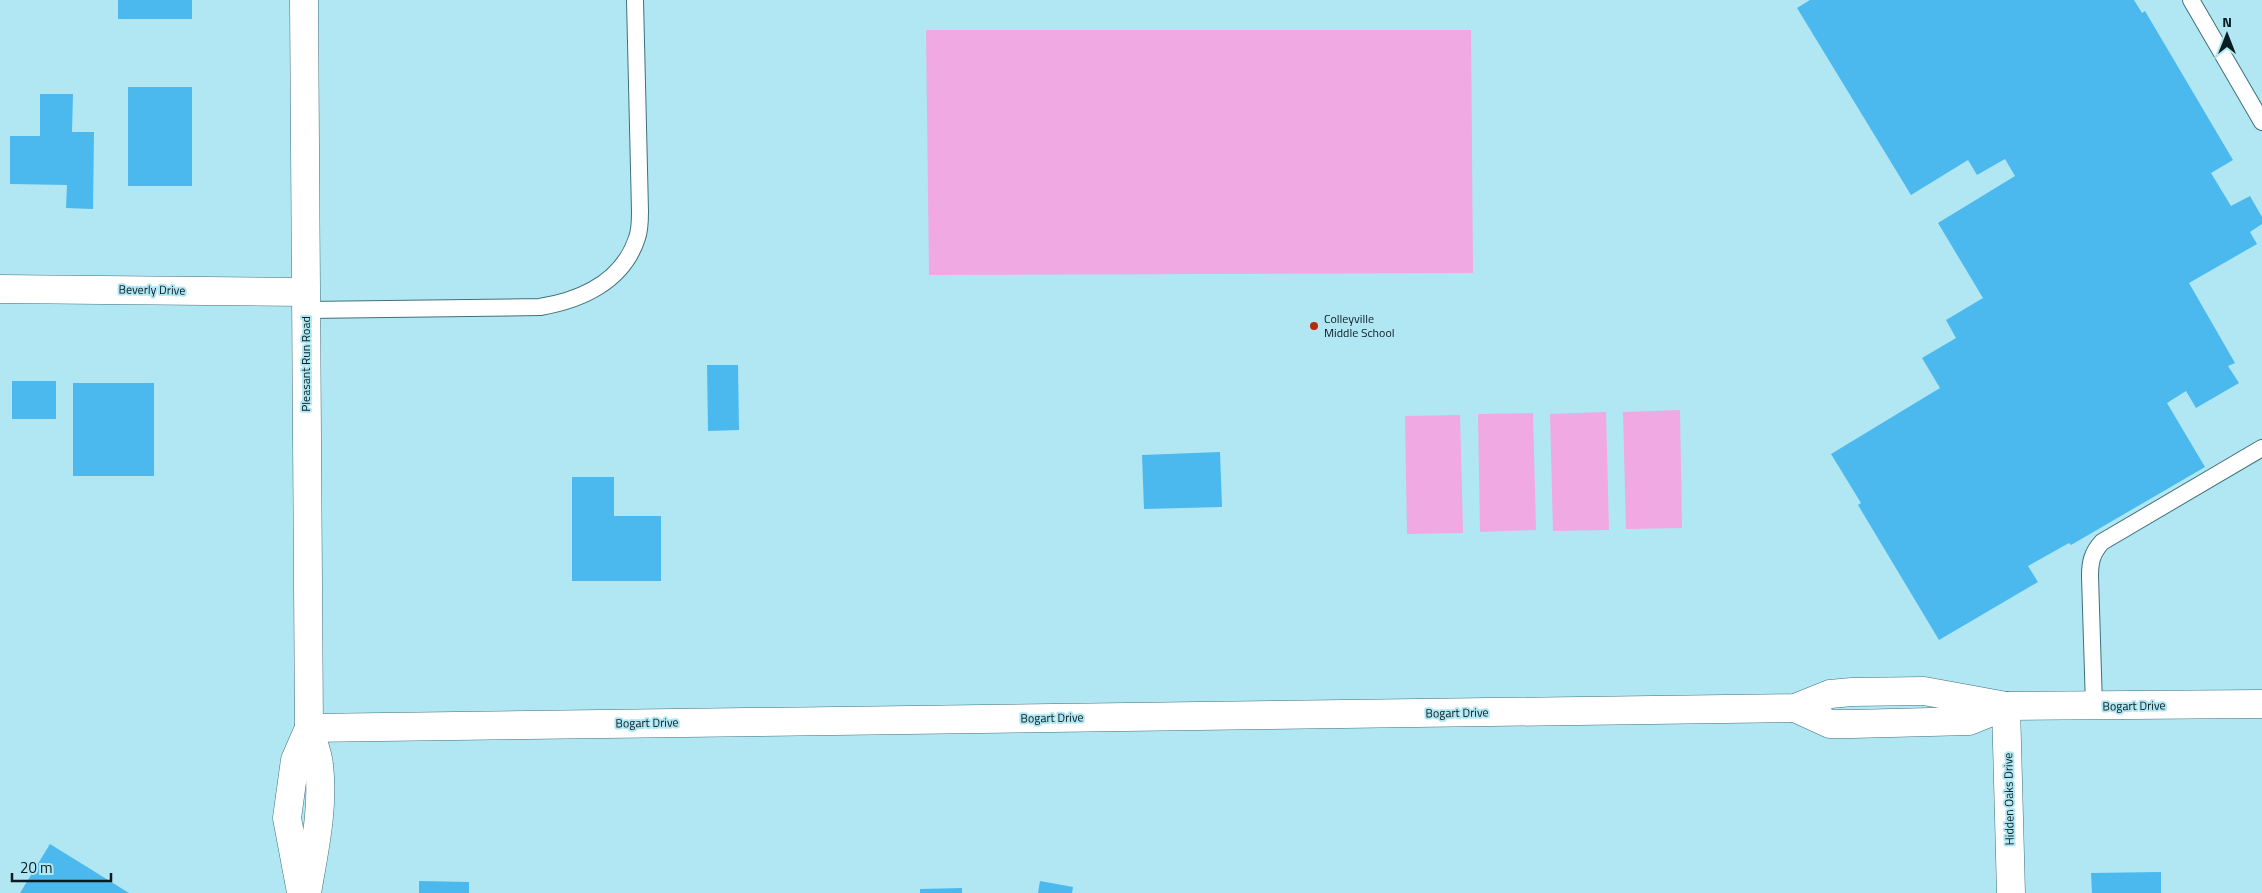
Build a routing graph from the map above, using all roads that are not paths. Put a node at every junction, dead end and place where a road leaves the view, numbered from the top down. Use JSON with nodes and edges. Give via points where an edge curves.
{"nodes":[{"id":1,"x":304,"y":0,"type":"edge"},
{"id":2,"x":635,"y":0,"type":"edge"},
{"id":3,"x":2191,"y":0,"type":"edge"},
{"id":4,"x":2262,"y":122,"type":"edge"},
{"id":5,"x":0,"y":289,"type":"edge"},
{"id":6,"x":305,"y":301,"type":"junction"},
{"id":7,"x":2262,"y":448,"type":"edge"},
{"id":8,"x":2262,"y":704,"type":"edge"},
{"id":9,"x":2006,"y":706,"type":"junction"},
{"id":10,"x":2094,"y":706,"type":"junction"},
{"id":11,"x":309,"y":728,"type":"junction"},
{"id":12,"x":301,"y":893,"type":"edge"},
{"id":13,"x":307,"y":893,"type":"edge"},
{"id":14,"x":2011,"y":893,"type":"edge"}],
"edges":[{"from":1,"to":6,"type":"street","name":"Pleasant Run Road"},
{"from":2,"to":6,"type":"lane","via":[[638,237],[627,258],[609,278],[589,293],[565,303],[540,307]]},
{"from":3,"to":4,"type":"lane"},
{"from":5,"to":6,"type":"street","name":"Beverly Drive"},
{"from":6,"to":11,"type":"street","name":"Pleasant Run Road"},
{"from":7,"to":10,"type":"lane","via":[[2102,542],[2094,551],[2090,562]]},
{"from":8,"to":10,"type":"street","name":"Bogart Drive"},
{"from":9,"to":10,"type":"street","name":"Bogart Drive"},
{"from":9,"to":11,"type":"street","name":"Bogart Drive","via":[[1969,721],[1852,724],[1830,724],[1795,708]]},
{"from":9,"to":14,"type":"street","name":"Hidden Oaks Drive"},
{"from":11,"to":12,"type":"street","name":"Pleasant Run Road","via":[[295,760],[287,818]]},
{"from":11,"to":13,"type":"street","name":"Pleasant Run Road","via":[[319,764],[320,819]]}]}
